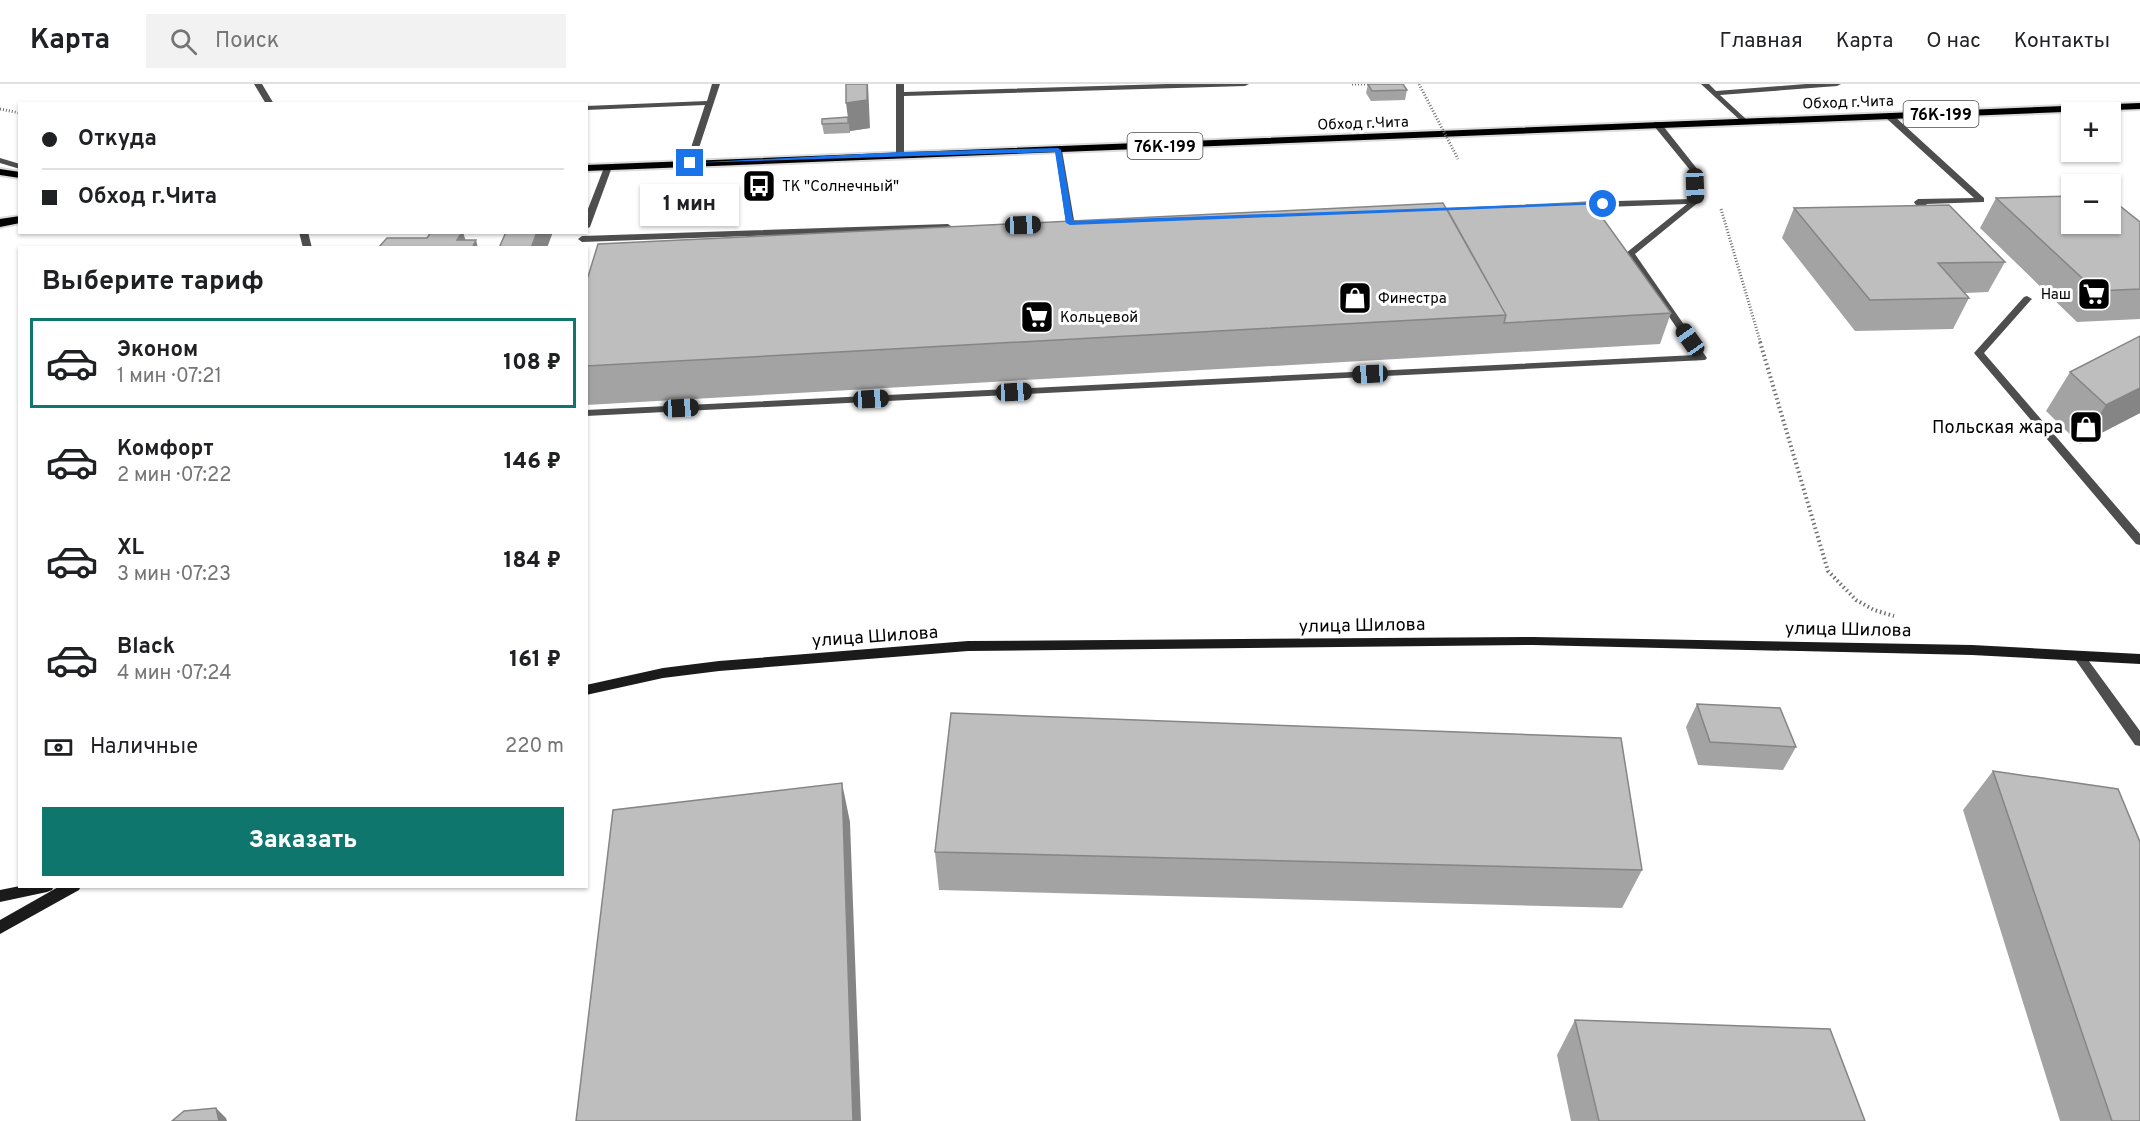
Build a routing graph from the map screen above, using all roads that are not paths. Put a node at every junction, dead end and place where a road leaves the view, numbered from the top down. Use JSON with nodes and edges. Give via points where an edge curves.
{"nodes":[{"id":1,"x":258,"y":84,"type":"edge"},
{"id":2,"x":716,"y":84,"type":"edge"},
{"id":3,"x":900,"y":84,"type":"edge"},
{"id":4,"x":1245,"y":84,"type":"edge"},
{"id":5,"x":1705,"y":84,"type":"edge"},
{"id":6,"x":1837,"y":84,"type":"edge"},
{"id":7,"x":1714,"y":93,"type":"junction"},
{"id":8,"x":900,"y":94,"type":"junction"},
{"id":9,"x":269,"y":102,"type":"edge"},
{"id":10,"x":710,"y":103,"type":"junction"},
{"id":11,"x":2140,"y":106,"type":"edge"},
{"id":12,"x":588,"y":108,"type":"edge"},
{"id":13,"x":1889,"y":116,"type":"junction"},
{"id":14,"x":1743,"y":121,"type":"junction"},
{"id":15,"x":1657,"y":124,"type":"junction"},
{"id":16,"x":1058,"y":150,"type":"junction"},
{"id":17,"x":900,"y":154,"type":"junction"},
{"id":18,"x":0,"y":160,"type":"edge"},
{"id":19,"x":690,"y":163,"type":"junction"},
{"id":20,"x":18,"y":166,"type":"edge"},
{"id":21,"x":608,"y":167,"type":"junction"},
{"id":22,"x":588,"y":168,"type":"edge"},
{"id":23,"x":0,"y":172,"type":"edge"},
{"id":24,"x":18,"y":175,"type":"edge"},
{"id":25,"x":1696,"y":201,"type":"junction"},
{"id":26,"x":1566,"y":205,"type":"edge"},
{"id":27,"x":18,"y":219,"type":"edge"},
{"id":28,"x":588,"y":222,"type":"edge"},
{"id":29,"x":1093,"y":222,"type":"edge"},
{"id":30,"x":0,"y":223,"type":"edge"},
{"id":31,"x":1070,"y":223,"type":"junction"},
{"id":32,"x":1058,"y":224,"type":"edge"},
{"id":33,"x":1943,"y":224,"type":"edge"},
{"id":34,"x":963,"y":227,"type":"edge"},
{"id":35,"x":582,"y":240,"type":"edge"},
{"id":36,"x":2027,"y":299,"type":"dead end"},
{"id":37,"x":588,"y":413,"type":"edge"},
{"id":38,"x":2140,"y":541,"type":"edge"},
{"id":39,"x":2079,"y":656,"type":"junction"},
{"id":40,"x":2140,"y":659,"type":"edge"},
{"id":41,"x":588,"y":690,"type":"edge"},
{"id":42,"x":2140,"y":741,"type":"edge"},
{"id":43,"x":38,"y":888,"type":"edge"},
{"id":44,"x":70,"y":888,"type":"edge"},
{"id":45,"x":0,"y":896,"type":"edge"},
{"id":46,"x":0,"y":927,"type":"edge"}],
"edges":[{"from":1,"to":9,"type":"street"},
{"from":2,"to":10,"type":"street"},
{"from":3,"to":8,"type":"street"},
{"from":4,"to":8,"type":"street"},
{"from":5,"to":7,"type":"street"},
{"from":6,"to":7,"type":"street"},
{"from":7,"to":14,"type":"street"},
{"from":8,"to":17,"type":"street"},
{"from":10,"to":12,"type":"street"},
{"from":10,"to":19,"type":"street"},
{"from":11,"to":13,"type":"highway","name":"Обход г.Чита","number":"76К-199"},
{"from":13,"to":14,"type":"highway","name":"Обход г.Чита","number":"76К-199"},
{"from":13,"to":33,"type":"street","via":[[1981,200],[1918,202]]},
{"from":14,"to":15,"type":"highway","name":"Обход г.Чита","number":"76К-199"},
{"from":15,"to":16,"type":"highway","name":"Обход г.Чита","number":"76К-199"},
{"from":15,"to":25,"type":"street","via":[[1694,170]]},
{"from":16,"to":17,"type":"highway","name":"Обход г.Чита","number":"76К-199"},
{"from":16,"to":31,"type":"street"},
{"from":17,"to":19,"type":"highway","name":"Обход г.Чита","number":"76К-199"},
{"from":18,"to":20,"type":"street"},
{"from":19,"to":21,"type":"highway","name":"Обход г.Чита","number":"76К-199"},
{"from":21,"to":22,"type":"highway","name":"Обход г.Чита","number":"76К-199"},
{"from":21,"to":28,"type":"street"},
{"from":23,"to":24,"type":"highway"},
{"from":25,"to":26,"type":"street"},
{"from":25,"to":37,"type":"street","via":[[1630,254],[1702,358]]},
{"from":27,"to":30,"type":"highway"},
{"from":29,"to":31,"type":"street"},
{"from":31,"to":32,"type":"street"},
{"from":34,"to":35,"type":"street"},
{"from":36,"to":38,"type":"street","via":[[1979,354]]},
{"from":39,"to":40,"type":"main road","name":"улица Шилова"},
{"from":39,"to":41,"type":"main road","name":"улица Шилова","via":[[1972,650],[1533,641],[980,646],[719,666],[663,673]]},
{"from":39,"to":42,"type":"street"},
{"from":43,"to":45,"type":"main road"},
{"from":44,"to":46,"type":"main road"}]}
